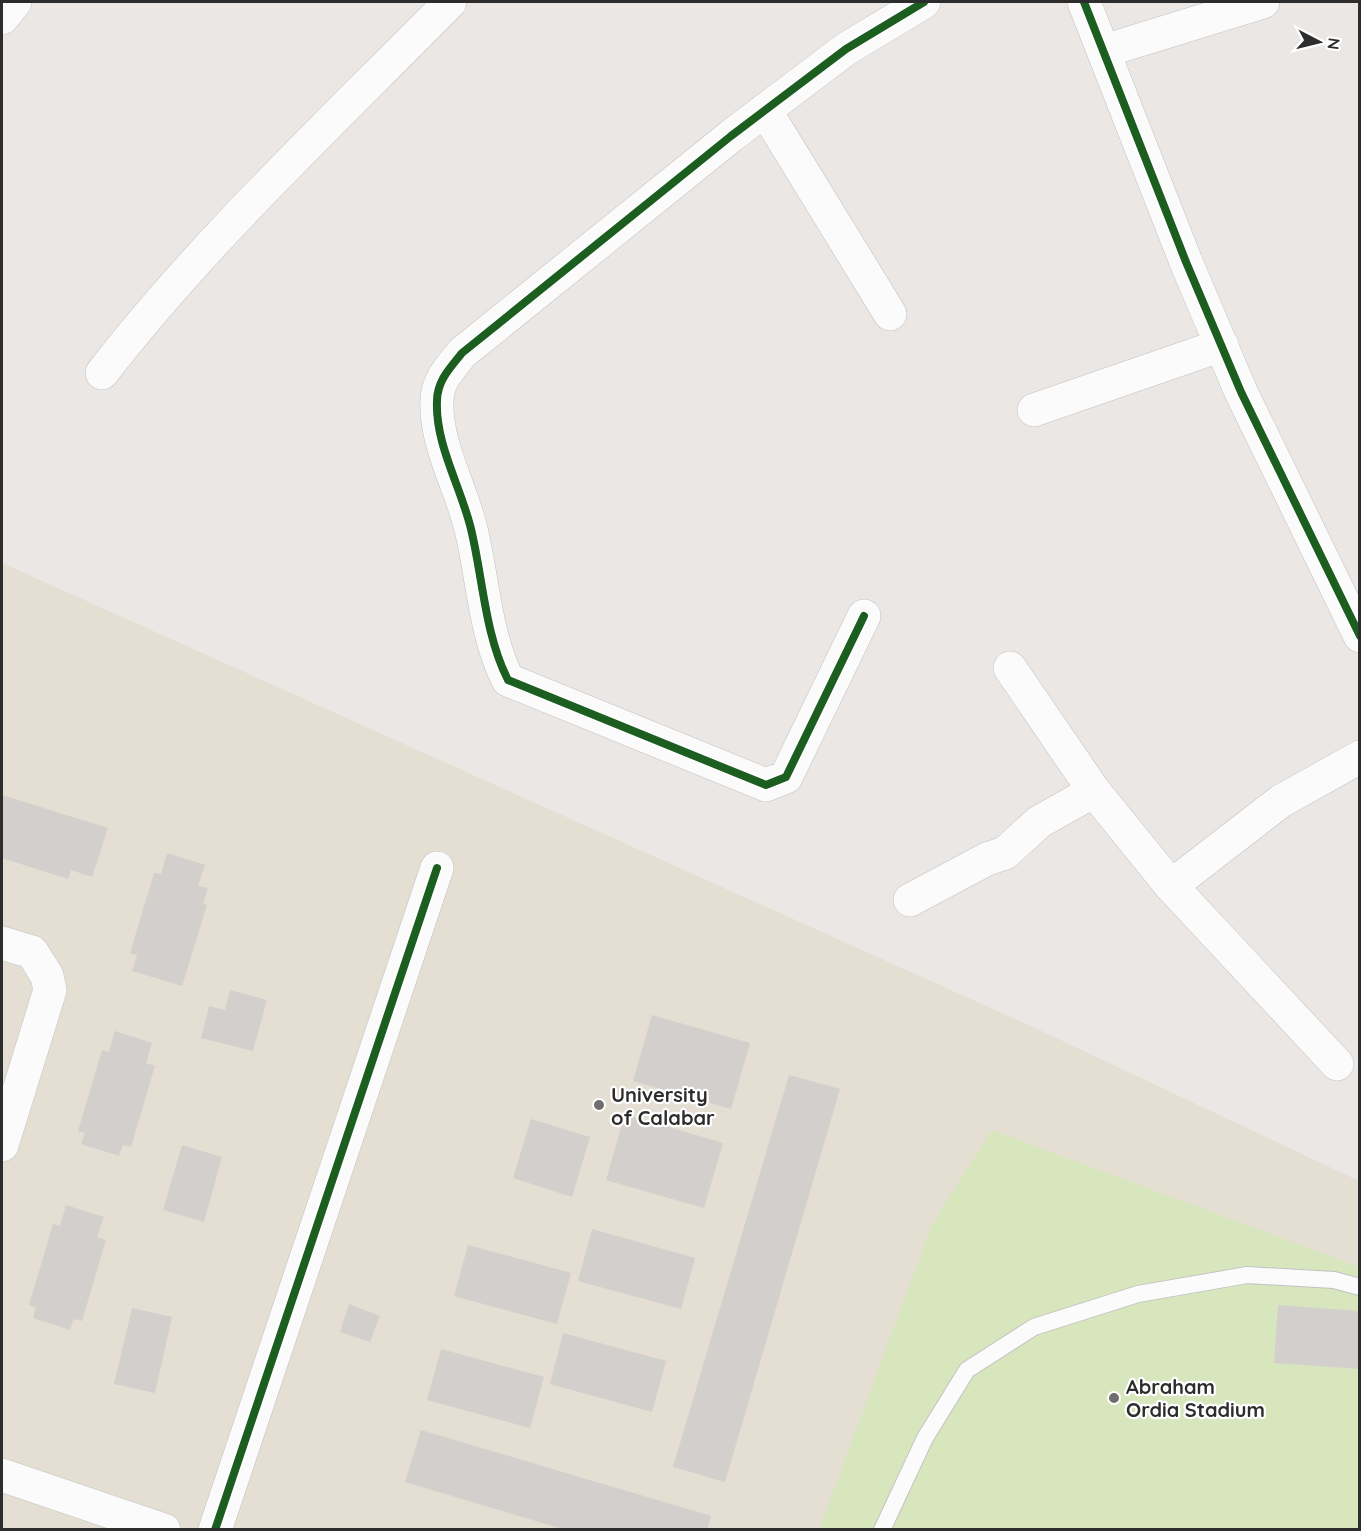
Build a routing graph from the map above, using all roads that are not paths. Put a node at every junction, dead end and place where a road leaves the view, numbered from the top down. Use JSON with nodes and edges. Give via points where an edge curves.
{"nodes":[{"id":1,"x":15,"y":2,"type":"edge"},
{"id":2,"x":450,"y":2,"type":"edge"},
{"id":3,"x":924,"y":2,"type":"edge"},
{"id":4,"x":1084,"y":2,"type":"edge"},
{"id":5,"x":1263,"y":2,"type":"edge"},
{"id":6,"x":2,"y":18,"type":"edge"},
{"id":7,"x":1104,"y":51,"type":"junction"},
{"id":8,"x":765,"y":110,"type":"junction"},
{"id":9,"x":890,"y":314,"type":"dead end"},
{"id":10,"x":1222,"y":345,"type":"junction"},
{"id":11,"x":102,"y":373,"type":"dead end"},
{"id":12,"x":1034,"y":410,"type":"dead end"},
{"id":13,"x":864,"y":616,"type":"dead end"},
{"id":14,"x":1359,"y":636,"type":"edge"},
{"id":15,"x":1010,"y":668,"type":"dead end"},
{"id":16,"x":1359,"y":757,"type":"edge"},
{"id":17,"x":1094,"y":791,"type":"junction"},
{"id":18,"x":437,"y":868,"type":"dead end"},
{"id":19,"x":1171,"y":886,"type":"junction"},
{"id":20,"x":910,"y":900,"type":"dead end"},
{"id":21,"x":2,"y":943,"type":"edge"},
{"id":22,"x":1337,"y":1064,"type":"dead end"},
{"id":23,"x":2,"y":1145,"type":"edge"},
{"id":24,"x":1359,"y":1287,"type":"edge"},
{"id":25,"x":2,"y":1475,"type":"edge"},
{"id":26,"x":164,"y":1530,"type":"edge"},
{"id":27,"x":215,"y":1530,"type":"edge"},
{"id":28,"x":882,"y":1530,"type":"edge"}],
"edges":[{"from":1,"to":6,"type":"street"},
{"from":2,"to":11,"type":"street","via":[[210,248],[145,318]]},
{"from":3,"to":8,"type":"street","via":[[846,49]]},
{"from":4,"to":7,"type":"street"},
{"from":5,"to":7,"type":"street"},
{"from":7,"to":10,"type":"street"},
{"from":8,"to":9,"type":"street"},
{"from":8,"to":13,"type":"street","via":[[462,353],[443,376],[437,399],[438,425],[471,527],[497,659],[508,680],[766,785],[786,777]]},
{"from":10,"to":12,"type":"street"},
{"from":10,"to":14,"type":"street"},
{"from":15,"to":17,"type":"street"},
{"from":16,"to":19,"type":"street","via":[[1281,801]]},
{"from":17,"to":19,"type":"street"},
{"from":17,"to":20,"type":"street","via":[[1039,822],[1005,853]]},
{"from":18,"to":27,"type":"street"},
{"from":19,"to":22,"type":"street","via":[[1276,1003]]},
{"from":21,"to":23,"type":"street","via":[[32,952],[47,976],[50,990]]},
{"from":24,"to":28,"type":"lane","via":[[1334,1280],[1247,1275],[1137,1294],[1034,1327],[967,1370],[925,1438]]},
{"from":25,"to":26,"type":"street"}]}
